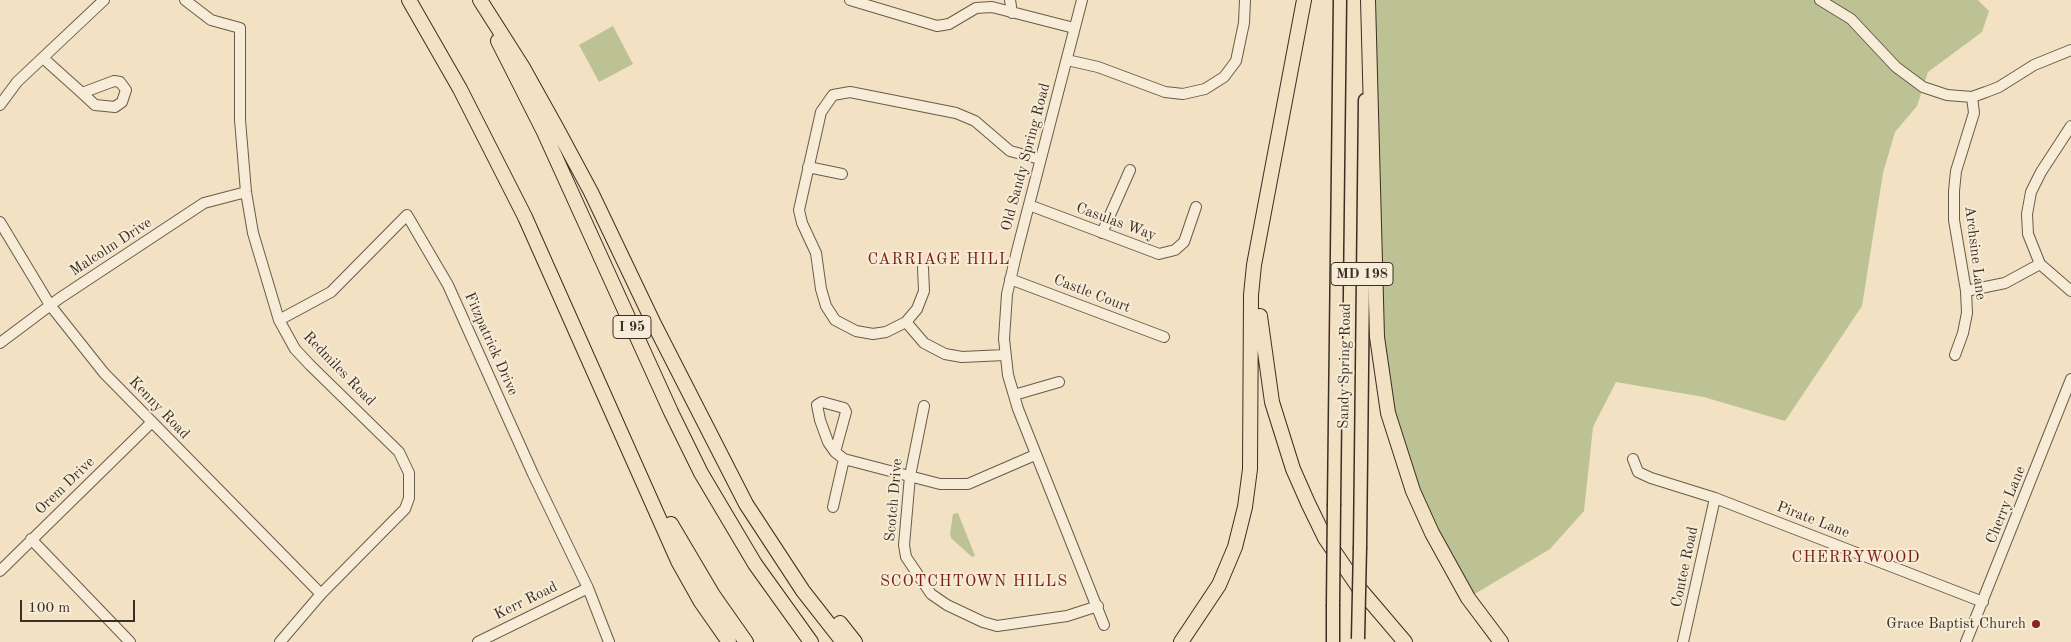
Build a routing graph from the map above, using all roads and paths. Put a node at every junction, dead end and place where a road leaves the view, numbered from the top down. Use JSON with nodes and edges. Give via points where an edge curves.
{"nodes":[{"id":1,"x":104,"y":0,"type":"edge"},
{"id":2,"x":185,"y":0,"type":"edge"},
{"id":3,"x":409,"y":0,"type":"edge"},
{"id":4,"x":475,"y":0,"type":"edge"},
{"id":5,"x":480,"y":0,"type":"edge"},
{"id":6,"x":850,"y":0,"type":"edge"},
{"id":7,"x":1010,"y":0,"type":"edge"},
{"id":8,"x":1082,"y":0,"type":"edge"},
{"id":9,"x":1245,"y":0,"type":"edge"},
{"id":10,"x":1304,"y":0,"type":"edge"},
{"id":11,"x":1340,"y":0,"type":"edge"},
{"id":12,"x":1367,"y":0,"type":"edge"},
{"id":13,"x":1820,"y":0,"type":"edge"},
{"id":14,"x":1012,"y":12,"type":"junction"},
{"id":15,"x":1074,"y":28,"type":"junction"},
{"id":16,"x":2071,"y":50,"type":"edge"},
{"id":17,"x":43,"y":58,"type":"junction"},
{"id":18,"x":1067,"y":60,"type":"junction"},
{"id":19,"x":82,"y":93,"type":"dead end"},
{"id":20,"x":1972,"y":97,"type":"junction"},
{"id":21,"x":0,"y":105,"type":"edge"},
{"id":22,"x":2071,"y":126,"type":"edge"},
{"id":23,"x":1040,"y":159,"type":"junction"},
{"id":24,"x":808,"y":167,"type":"junction"},
{"id":25,"x":1130,"y":170,"type":"dead end"},
{"id":26,"x":842,"y":174,"type":"dead end"},
{"id":27,"x":246,"y":192,"type":"junction"},
{"id":28,"x":1265,"y":203,"type":"junction"},
{"id":29,"x":1028,"y":205,"type":"junction"},
{"id":30,"x":1196,"y":207,"type":"dead end"},
{"id":31,"x":0,"y":222,"type":"edge"},
{"id":32,"x":1102,"y":233,"type":"junction"},
{"id":33,"x":2040,"y":264,"type":"junction"},
{"id":34,"x":923,"y":268,"type":"dead end"},
{"id":35,"x":1010,"y":280,"type":"junction"},
{"id":36,"x":1966,"y":291,"type":"junction"},
{"id":37,"x":2071,"y":291,"type":"edge"},
{"id":38,"x":50,"y":305,"type":"junction"},
{"id":39,"x":279,"y":320,"type":"junction"},
{"id":40,"x":906,"y":322,"type":"junction"},
{"id":41,"x":1164,"y":337,"type":"dead end"},
{"id":42,"x":0,"y":343,"type":"edge"},
{"id":43,"x":1005,"y":355,"type":"junction"},
{"id":44,"x":1955,"y":355,"type":"dead end"},
{"id":45,"x":2071,"y":379,"type":"edge"},
{"id":46,"x":1058,"y":382,"type":"dead end"},
{"id":47,"x":1014,"y":395,"type":"junction"},
{"id":48,"x":694,"y":402,"type":"junction"},
{"id":49,"x":924,"y":406,"type":"dead end"},
{"id":50,"x":151,"y":423,"type":"junction"},
{"id":51,"x":623,"y":433,"type":"junction"},
{"id":52,"x":835,"y":452,"type":"junction"},
{"id":53,"x":1035,"y":455,"type":"junction"},
{"id":54,"x":844,"y":459,"type":"junction"},
{"id":55,"x":1634,"y":459,"type":"dead end"},
{"id":56,"x":910,"y":476,"type":"junction"},
{"id":57,"x":1715,"y":498,"type":"junction"},
{"id":58,"x":833,"y":506,"type":"dead end"},
{"id":59,"x":31,"y":540,"type":"junction"},
{"id":60,"x":0,"y":571,"type":"edge"},
{"id":61,"x":588,"y":588,"type":"junction"},
{"id":62,"x":321,"y":594,"type":"junction"},
{"id":63,"x":1983,"y":602,"type":"junction"},
{"id":64,"x":1098,"y":606,"type":"junction"},
{"id":65,"x":1104,"y":625,"type":"dead end"},
{"id":66,"x":1358,"y":640,"type":"edge"},
{"id":67,"x":130,"y":642,"type":"edge"},
{"id":68,"x":280,"y":642,"type":"edge"},
{"id":69,"x":478,"y":642,"type":"edge"},
{"id":70,"x":609,"y":642,"type":"edge"},
{"id":71,"x":729,"y":642,"type":"edge"},
{"id":72,"x":746,"y":642,"type":"edge"},
{"id":73,"x":811,"y":642,"type":"edge"},
{"id":74,"x":843,"y":642,"type":"edge"},
{"id":75,"x":855,"y":642,"type":"edge"},
{"id":76,"x":1181,"y":642,"type":"edge"},
{"id":77,"x":1333,"y":642,"type":"edge"},
{"id":78,"x":1405,"y":642,"type":"edge"},
{"id":79,"x":1501,"y":642,"type":"edge"},
{"id":80,"x":1683,"y":642,"type":"edge"},
{"id":81,"x":1966,"y":642,"type":"edge"}],
"edges":[{"from":1,"to":17,"type":"street"},
{"from":2,"to":27,"type":"street","name":"Redmiles Road","via":[[211,20],[240,28],[240,120]]},
{"from":3,"to":51,"type":"highway","via":[[492,150]]},
{"from":4,"to":73,"type":"highway","number":"I 95","via":[[544,132],[701,473],[755,564]]},
{"from":5,"to":48,"type":"highway","via":[[556,127]]},
{"from":6,"to":14,"type":"street","via":[[937,26],[949,24],[976,8],[992,7]]},
{"from":7,"to":14,"type":"street"},
{"from":8,"to":15,"type":"street","name":"Old Sandy Spring Road"},
{"from":9,"to":18,"type":"street","via":[[1236,61],[1224,77],[1205,90],[1183,94],[1165,92],[1098,67]]},
{"from":10,"to":28,"type":"highway"},
{"from":11,"to":77,"type":"main road","name":"Sandy Spring Road","number":"MD 198","bridge":true},
{"from":12,"to":66,"type":"main road","name":"Sandy Spring Road","number":"MD 198","bridge":true},
{"from":12,"to":79,"type":"highway","via":[[1376,318],[1388,413],[1410,482],[1432,532],[1468,598]]},
{"from":13,"to":20,"type":"street","via":[[1851,19],[1896,67],[1924,87],[1947,95]]},
{"from":14,"to":15,"type":"street"},
{"from":15,"to":18,"type":"street","name":"Old Sandy Spring Road"},
{"from":16,"to":20,"type":"street","via":[[2034,65],[1998,88]]},
{"from":17,"to":19,"type":"street"},
{"from":17,"to":21,"type":"street","via":[[17,82]]},
{"from":18,"to":23,"type":"street","name":"Old Sandy Spring Road"},
{"from":20,"to":36,"type":"street","name":"Archsine Lane","via":[[1974,113],[1956,171],[1954,191],[1954,220]]},
{"from":22,"to":33,"type":"street","via":[[2031,192],[2028,234]]},
{"from":23,"to":24,"type":"street","via":[[1010,151],[982,126],[962,115],[844,92],[833,95],[820,112]]},
{"from":23,"to":29,"type":"street","name":"Old Sandy Spring Road"},
{"from":24,"to":26,"type":"street"},
{"from":24,"to":40,"type":"street","via":[[800,216],[816,253],[821,289],[830,313],[842,324],[866,334],[886,332]]},
{"from":25,"to":32,"type":"street"},
{"from":27,"to":38,"type":"street","name":"Malcolm Drive","via":[[204,203]]},
{"from":27,"to":39,"type":"street","name":"Redmiles Road","via":[[253,234]]},
{"from":28,"to":76,"type":"highway","via":[[1252,295],[1250,448],[1245,507],[1235,547],[1223,576]]},
{"from":28,"to":78,"type":"highway","via":[[1259,265],[1260,328],[1280,432],[1293,469],[1326,538],[1359,588]]},
{"from":29,"to":32,"type":"street","name":"Casulas Way"},
{"from":29,"to":35,"type":"street","name":"Old Sandy Spring Road"},
{"from":30,"to":32,"type":"street","name":"Casulas Way","via":[[1184,242],[1166,254]]},
{"from":31,"to":38,"type":"street","name":"Kenny Road"},
{"from":33,"to":36,"type":"street","via":[[2005,283]]},
{"from":33,"to":37,"type":"street"},
{"from":34,"to":40,"type":"street","via":[[923,296]]},
{"from":35,"to":41,"type":"street","name":"Castle Court"},
{"from":35,"to":43,"type":"street","name":"Old Sandy Spring Road","via":[[1005,317]]},
{"from":36,"to":44,"type":"street","name":"Archsine Lane","via":[[1967,313]]},
{"from":38,"to":42,"type":"street","name":"Malcolm Drive"},
{"from":38,"to":50,"type":"street","name":"Kenny Road","via":[[104,373]]},
{"from":39,"to":61,"type":"street","name":"Fitzpatrick Drive","via":[[331,292],[407,215],[441,270]]},
{"from":39,"to":62,"type":"street","name":"Redmiles Road","via":[[295,348],[310,365],[399,452],[409,473],[409,498],[405,509]]},
{"from":40,"to":43,"type":"street","via":[[924,343],[946,354],[962,357]]},
{"from":43,"to":47,"type":"street","name":"Old Sandy Spring Road"},
{"from":45,"to":63,"type":"street","name":"Cherry Lane"},
{"from":46,"to":47,"type":"street"},
{"from":47,"to":53,"type":"street","name":"Old Sandy Spring Road"},
{"from":48,"to":74,"type":"highway","via":[[746,504],[775,550]]},
{"from":48,"to":75,"type":"highway","via":[[780,546]]},
{"from":49,"to":56,"type":"street","name":"Scotch Drive"},
{"from":50,"to":59,"type":"street","name":"Orem Drive"},
{"from":50,"to":62,"type":"street","name":"Kenny Road"},
{"from":51,"to":71,"type":"highway","via":[[678,561]]},
{"from":51,"to":72,"type":"highway","via":[[683,547]]},
{"from":52,"to":52,"type":"street","via":[[820,420],[817,405],[822,402],[841,406],[846,412]]},
{"from":52,"to":54,"type":"street"},
{"from":53,"to":56,"type":"street","via":[[960,485],[940,484]]},
{"from":53,"to":64,"type":"street","name":"Old Sandy Spring Road"},
{"from":54,"to":56,"type":"street"},
{"from":54,"to":58,"type":"street"},
{"from":55,"to":57,"type":"street","name":"Pirate Lane","via":[[1638,472]]},
{"from":56,"to":64,"type":"street","name":"Scotch Drive","via":[[905,554],[932,594],[942,602],[983,622],[1003,626],[1067,616]]},
{"from":57,"to":63,"type":"street","name":"Pirate Lane"},
{"from":57,"to":80,"type":"street","name":"Contee Road"},
{"from":59,"to":60,"type":"street","name":"Orem Drive"},
{"from":59,"to":67,"type":"street"},
{"from":61,"to":69,"type":"street","name":"Kerr Road"},
{"from":61,"to":70,"type":"street","name":"Fitzpatrick Drive"},
{"from":62,"to":68,"type":"street","name":"Redmiles Road"},
{"from":63,"to":81,"type":"street","name":"Cherry Lane"},
{"from":64,"to":65,"type":"street","name":"Old Sandy Spring Road"}]}
